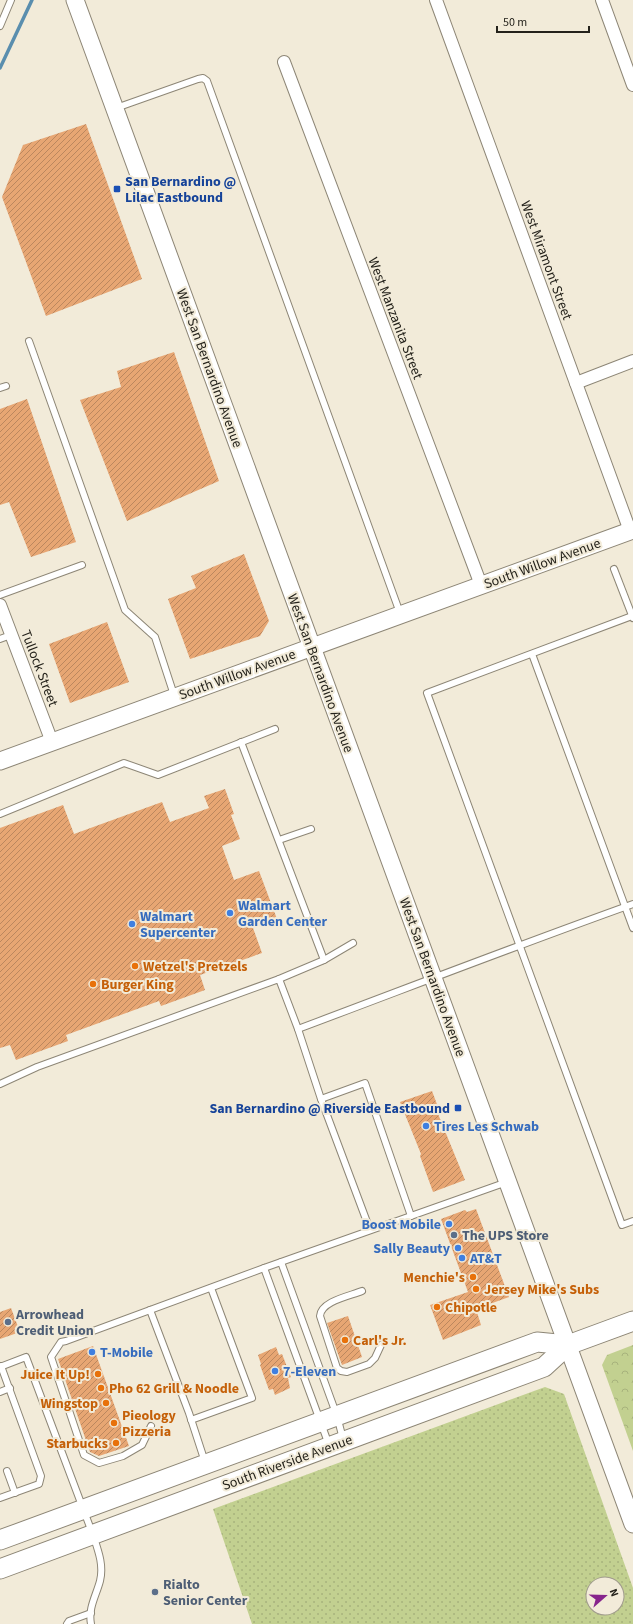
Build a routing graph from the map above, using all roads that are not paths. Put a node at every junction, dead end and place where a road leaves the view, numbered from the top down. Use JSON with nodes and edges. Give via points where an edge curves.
{"nodes":[{"id":1,"x":11,"y":0,"type":"edge"},
{"id":2,"x":75,"y":0,"type":"edge"},
{"id":3,"x":436,"y":0,"type":"edge"},
{"id":4,"x":602,"y":0,"type":"edge"},
{"id":5,"x":0,"y":26,"type":"edge"},
{"id":6,"x":284,"y":62,"type":"dead end"},
{"id":7,"x":633,"y":85,"type":"edge"},
{"id":8,"x":114,"y":108,"type":"junction"},
{"id":9,"x":29,"y":341,"type":"dead end"},
{"id":10,"x":633,"y":361,"type":"edge"},
{"id":11,"x":576,"y":383,"type":"junction"},
{"id":12,"x":631,"y":531,"type":"edge"},
{"id":13,"x":82,"y":565,"type":"dead end"},
{"id":14,"x":614,"y":569,"type":"dead end"},
{"id":15,"x":480,"y":585,"type":"junction"},
{"id":16,"x":0,"y":595,"type":"edge"},
{"id":17,"x":0,"y":605,"type":"edge"},
{"id":18,"x":400,"y":614,"type":"junction"},
{"id":19,"x":633,"y":617,"type":"edge"},
{"id":20,"x":6,"y":637,"type":"edge"},
{"id":21,"x":311,"y":646,"type":"junction"},
{"id":22,"x":532,"y":654,"type":"junction"},
{"id":23,"x":175,"y":697,"type":"junction"},
{"id":24,"x":274,"y":729,"type":"dead end"},
{"id":25,"x":52,"y":742,"type":"junction"},
{"id":26,"x":241,"y":742,"type":"junction"},
{"id":27,"x":0,"y":761,"type":"edge"},
{"id":28,"x":0,"y":814,"type":"edge"},
{"id":29,"x":311,"y":829,"type":"dead end"},
{"id":30,"x":279,"y":840,"type":"junction"},
{"id":31,"x":633,"y":904,"type":"edge"},
{"id":32,"x":625,"y":907,"type":"junction"},
{"id":33,"x":633,"y":928,"type":"edge"},
{"id":34,"x":353,"y":943,"type":"dead end"},
{"id":35,"x":519,"y":945,"type":"junction"},
{"id":36,"x":324,"y":960,"type":"junction"},
{"id":37,"x":434,"y":978,"type":"junction"},
{"id":38,"x":279,"y":979,"type":"junction"},
{"id":39,"x":298,"y":1029,"type":"junction"},
{"id":40,"x":0,"y":1084,"type":"edge"},
{"id":41,"x":321,"y":1099,"type":"junction"},
{"id":42,"x":508,"y":1182,"type":"junction"},
{"id":43,"x":411,"y":1216,"type":"junction"},
{"id":44,"x":633,"y":1221,"type":"edge"},
{"id":45,"x":370,"y":1230,"type":"junction"},
{"id":46,"x":281,"y":1262,"type":"junction"},
{"id":47,"x":264,"y":1268,"type":"junction"},
{"id":48,"x":211,"y":1288,"type":"junction"},
{"id":49,"x":362,"y":1291,"type":"dead end"},
{"id":50,"x":150,"y":1310,"type":"junction"},
{"id":51,"x":633,"y":1321,"type":"edge"},
{"id":52,"x":381,"y":1345,"type":"dead end"},
{"id":53,"x":568,"y":1345,"type":"junction"},
{"id":54,"x":1,"y":1367,"type":"edge"},
{"id":55,"x":10,"y":1388,"type":"junction"},
{"id":56,"x":0,"y":1392,"type":"edge"},
{"id":57,"x":328,"y":1419,"type":"junction"},
{"id":58,"x":191,"y":1420,"type":"junction"},
{"id":59,"x":151,"y":1426,"type":"dead end"},
{"id":60,"x":336,"y":1443,"type":"junction"},
{"id":61,"x":205,"y":1463,"type":"junction"},
{"id":62,"x":7,"y":1472,"type":"dead end"},
{"id":63,"x":15,"y":1493,"type":"junction"},
{"id":64,"x":0,"y":1498,"type":"edge"},
{"id":65,"x":82,"y":1509,"type":"junction"},
{"id":66,"x":633,"y":1524,"type":"edge"},
{"id":67,"x":93,"y":1535,"type":"junction"},
{"id":68,"x":0,"y":1540,"type":"edge"},
{"id":69,"x":0,"y":1569,"type":"edge"},
{"id":70,"x":91,"y":1613,"type":"junction"},
{"id":71,"x":67,"y":1624,"type":"edge"},
{"id":72,"x":91,"y":1624,"type":"edge"}],
"edges":[{"from":1,"to":5,"type":"lane"},
{"from":2,"to":8,"type":"main road","name":"West San Bernardino Avenue"},
{"from":3,"to":11,"type":"street","name":"West Miramont Street"},
{"from":4,"to":7,"type":"street"},
{"from":6,"to":15,"type":"street","name":"West Manzanita Street"},
{"from":8,"to":18,"type":"lane","via":[[198,79],[203,78],[207,81]]},
{"from":8,"to":21,"type":"main road","name":"West San Bernardino Avenue"},
{"from":9,"to":23,"type":"lane","via":[[125,610],[155,637]]},
{"from":10,"to":11,"type":"street"},
{"from":11,"to":12,"type":"street","name":"West Miramont Street"},
{"from":12,"to":15,"type":"main road","name":"South Willow Avenue"},
{"from":13,"to":16,"type":"lane"},
{"from":14,"to":19,"type":"lane"},
{"from":15,"to":18,"type":"main road","name":"South Willow Avenue"},
{"from":17,"to":20,"type":"street","name":"Tullock Street"},
{"from":18,"to":21,"type":"main road","name":"South Willow Avenue"},
{"from":19,"to":22,"type":"lane"},
{"from":20,"to":25,"type":"street","name":"Tullock Street"},
{"from":21,"to":23,"type":"main road","name":"South Willow Avenue"},
{"from":21,"to":37,"type":"main road","name":"West San Bernardino Avenue"},
{"from":22,"to":32,"type":"lane"},
{"from":22,"to":35,"type":"lane","via":[[427,693]]},
{"from":23,"to":25,"type":"main road","name":"South Willow Avenue"},
{"from":24,"to":26,"type":"lane"},
{"from":25,"to":27,"type":"main road","name":"South Willow Avenue"},
{"from":26,"to":28,"type":"lane","via":[[158,775],[124,763]]},
{"from":26,"to":30,"type":"lane"},
{"from":29,"to":30,"type":"lane"},
{"from":30,"to":36,"type":"lane"},
{"from":31,"to":32,"type":"lane"},
{"from":32,"to":33,"type":"lane"},
{"from":32,"to":35,"type":"lane"},
{"from":34,"to":36,"type":"lane"},
{"from":35,"to":37,"type":"lane"},
{"from":35,"to":44,"type":"lane","via":[[622,1225]]},
{"from":36,"to":38,"type":"lane"},
{"from":37,"to":39,"type":"lane"},
{"from":37,"to":42,"type":"main road","name":"West San Bernardino Avenue"},
{"from":38,"to":39,"type":"lane"},
{"from":38,"to":40,"type":"lane","via":[[44,1064]]},
{"from":39,"to":41,"type":"lane"},
{"from":41,"to":43,"type":"lane","via":[[365,1083]]},
{"from":41,"to":45,"type":"lane"},
{"from":42,"to":43,"type":"lane"},
{"from":42,"to":53,"type":"main road","name":"West San Bernardino Avenue"},
{"from":43,"to":45,"type":"lane"},
{"from":45,"to":46,"type":"lane"},
{"from":46,"to":47,"type":"lane"},
{"from":46,"to":57,"type":"lane"},
{"from":47,"to":48,"type":"lane"},
{"from":47,"to":57,"type":"lane"},
{"from":48,"to":50,"type":"lane"},
{"from":48,"to":58,"type":"lane","via":[[252,1398]]},
{"from":49,"to":52,"type":"lane","via":[[327,1304],[320,1312],[337,1368],[347,1372],[368,1364],[375,1358]]},
{"from":50,"to":58,"type":"lane"},
{"from":50,"to":59,"type":"lane","via":[[61,1342],[51,1358],[84,1455],[99,1463],[123,1456],[142,1444]]},
{"from":51,"to":53,"type":"main road","name":"South Riverside Avenue"},
{"from":53,"to":57,"type":"main road","name":"South Riverside Avenue","via":[[538,1342]]},
{"from":53,"to":60,"type":"main road","name":"South Riverside Avenue","via":[[544,1367]]},
{"from":53,"to":66,"type":"main road","name":"West San Bernardino Avenue"},
{"from":54,"to":55,"type":"lane"},
{"from":54,"to":65,"type":"lane","via":[[26,1357]]},
{"from":55,"to":56,"type":"lane"},
{"from":55,"to":63,"type":"lane","via":[[42,1476],[39,1484]]},
{"from":57,"to":60,"type":"lane"},
{"from":57,"to":60,"type":"lane"},
{"from":57,"to":61,"type":"main road","name":"South Riverside Avenue"},
{"from":58,"to":61,"type":"lane"},
{"from":60,"to":67,"type":"main road","name":"South Riverside Avenue"},
{"from":61,"to":65,"type":"main road","name":"South Riverside Avenue"},
{"from":62,"to":63,"type":"lane"},
{"from":63,"to":64,"type":"lane"},
{"from":65,"to":67,"type":"lane"},
{"from":65,"to":68,"type":"main road","name":"South Riverside Avenue"},
{"from":67,"to":69,"type":"main road","name":"South Riverside Avenue"},
{"from":67,"to":70,"type":"lane","via":[[101,1566],[100,1581]]},
{"from":70,"to":71,"type":"lane"},
{"from":70,"to":72,"type":"lane"}]}
